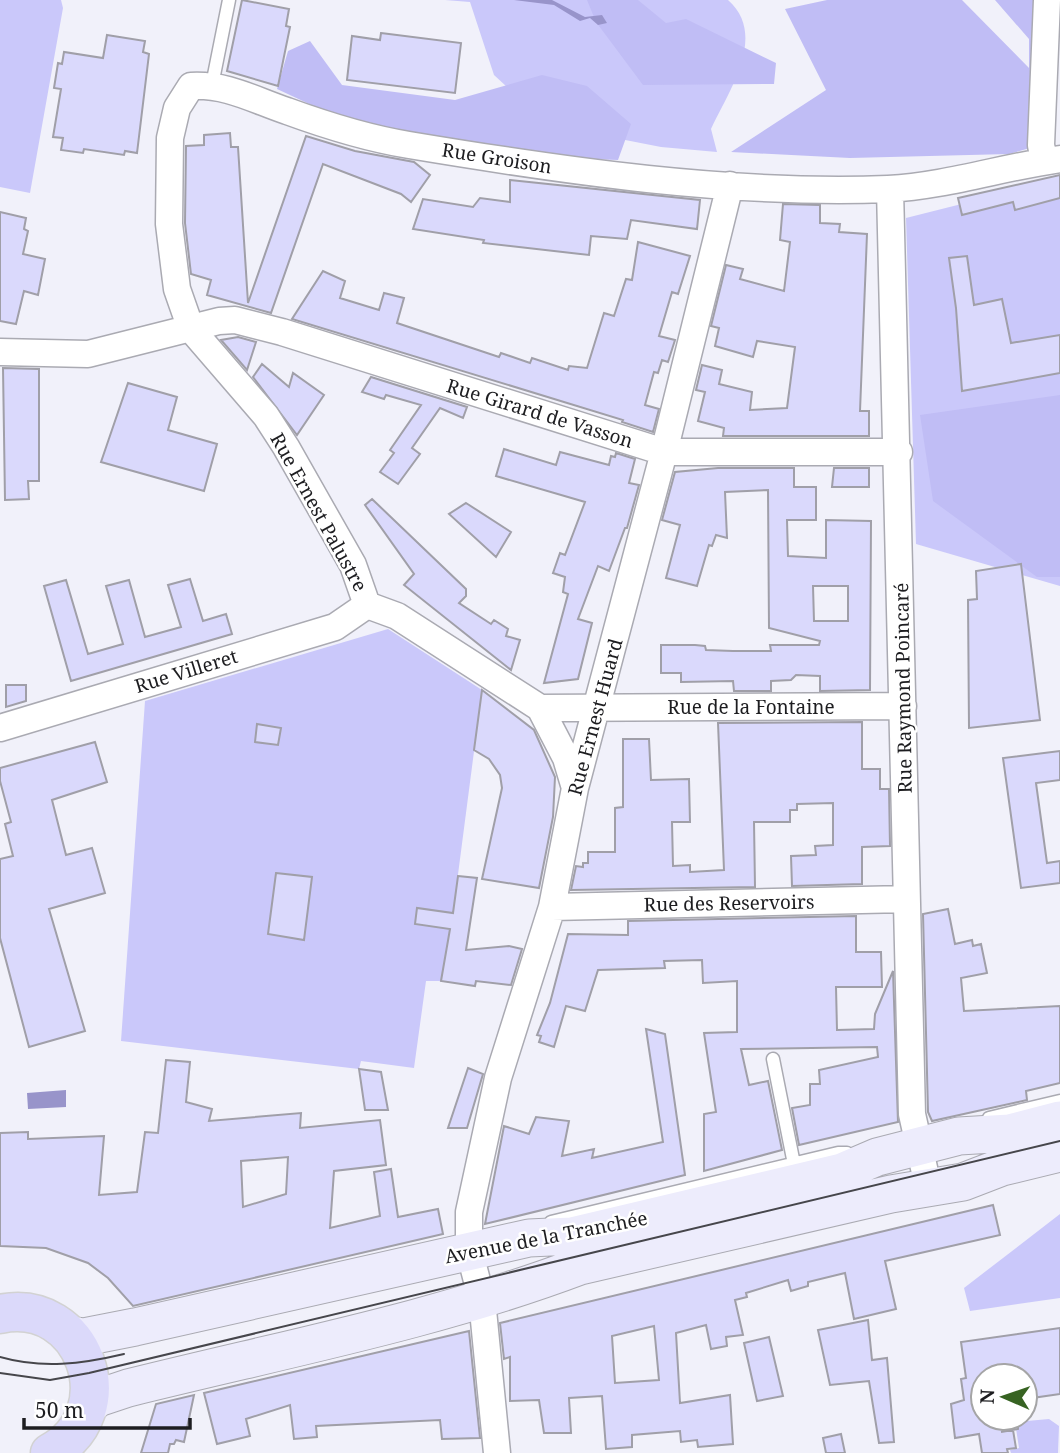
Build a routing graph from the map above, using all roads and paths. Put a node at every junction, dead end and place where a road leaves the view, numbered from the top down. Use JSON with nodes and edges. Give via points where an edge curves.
{"nodes":[{"id":1,"x":229,"y":0,"type":"edge"},
{"id":2,"x":1047,"y":0,"type":"edge"},
{"id":3,"x":212,"y":85,"type":"junction"},
{"id":4,"x":1052,"y":160,"type":"edge"},
{"id":5,"x":730,"y":185,"type":"junction"},
{"id":6,"x":890,"y":189,"type":"junction"},
{"id":7,"x":191,"y":330,"type":"junction"},
{"id":8,"x":0,"y":352,"type":"edge"},
{"id":9,"x":664,"y":452,"type":"junction"},
{"id":10,"x":898,"y":452,"type":"junction"},
{"id":11,"x":367,"y":605,"type":"junction"},
{"id":12,"x":903,"y":706,"type":"junction"},
{"id":13,"x":540,"y":708,"type":"junction"},
{"id":14,"x":598,"y":708,"type":"junction"},
{"id":15,"x":0,"y":728,"type":"edge"},
{"id":16,"x":575,"y":788,"type":"junction"},
{"id":17,"x":906,"y":899,"type":"junction"},
{"id":18,"x":552,"y":907,"type":"junction"},
{"id":19,"x":773,"y":1059,"type":"dead end"},
{"id":20,"x":1060,"y":1101,"type":"edge"},
{"id":21,"x":1060,"y":1120,"type":"edge"},
{"id":22,"x":980,"y":1136,"type":"junction"},
{"id":23,"x":919,"y":1147,"type":"junction"},
{"id":24,"x":1060,"y":1153,"type":"edge"},
{"id":25,"x":794,"y":1164,"type":"junction"},
{"id":26,"x":860,"y":1166,"type":"junction"},
{"id":27,"x":928,"y":1186,"type":"junction"},
{"id":28,"x":890,"y":1209,"type":"dead end"},
{"id":29,"x":529,"y":1238,"type":"junction"},
{"id":30,"x":469,"y":1250,"type":"junction"},
{"id":31,"x":482,"y":1300,"type":"junction"},
{"id":32,"x":0,"y":1314,"type":"edge"},
{"id":33,"x":70,"y":1335,"type":"junction"},
{"id":34,"x":88,"y":1406,"type":"junction"},
{"id":35,"x":50,"y":1453,"type":"edge"},
{"id":36,"x":497,"y":1453,"type":"edge"}],
"edges":[{"from":1,"to":3,"type":"lane"},
{"from":2,"to":4,"type":"street","via":[[1041,145]]},
{"from":3,"to":5,"type":"street","name":"Rue Groison","via":[[359,136],[529,165]]},
{"from":3,"to":7,"type":"street","via":[[191,86],[183,95],[170,138],[170,245],[177,289]]},
{"from":4,"to":6,"type":"street","name":"Rue Groison"},
{"from":5,"to":6,"type":"street","name":"Rue Groison"},
{"from":5,"to":9,"type":"street","name":"Rue Ernest Huard"},
{"from":6,"to":10,"type":"street","name":"Rue Raymond Poincaré"},
{"from":7,"to":8,"type":"street","name":"Rue Girard de Vasson","via":[[88,354]]},
{"from":7,"to":9,"type":"street","name":"Rue Girard de Vasson","via":[[219,321],[255,325]]},
{"from":7,"to":11,"type":"street","name":"Rue Ernest Palustre","via":[[286,447],[353,565]]},
{"from":9,"to":10,"type":"street","name":"Rue Girard de Vasson"},
{"from":9,"to":14,"type":"street","name":"Rue Ernest Huard"},
{"from":10,"to":12,"type":"street","name":"Rue Raymond Poincaré"},
{"from":11,"to":13,"type":"street","name":"Rue Ernest Palustre","via":[[397,616]]},
{"from":11,"to":15,"type":"street","name":"Rue Villeret","via":[[335,627]]},
{"from":12,"to":14,"type":"street","name":"Rue de la Fontaine"},
{"from":12,"to":17,"type":"street","name":"Rue Raymond Poincaré"},
{"from":13,"to":14,"type":"street"},
{"from":13,"to":16,"type":"street","name":"Rue Ernest Palustre","via":[[566,758]]},
{"from":14,"to":16,"type":"street","name":"Rue Ernest Huard"},
{"from":16,"to":18,"type":"street","name":"Rue Ernest Huard"},
{"from":17,"to":18,"type":"street","name":"Rue des Reservoirs"},
{"from":17,"to":23,"type":"street","name":"Rue Raymond Poincaré","via":[[912,1114]]},
{"from":18,"to":30,"type":"street","name":"Rue Ernest Huard","via":[[498,1078],[469,1212]]},
{"from":19,"to":25,"type":"lane"},
{"from":20,"to":22,"type":"lane","via":[[989,1118]]},
{"from":21,"to":22,"type":"main road","name":"Avenue de la Tranchée"},
{"from":22,"to":23,"type":"main road","name":"Avenue de la Tranchée","via":[[959,1136]]},
{"from":23,"to":26,"type":"main road","name":"Avenue de la Tranchée"},
{"from":23,"to":27,"type":"street","name":"Rue Raymond Poincaré"},
{"from":24,"to":27,"type":"main road","name":"Avenue de la Tranchée","via":[[994,1177]]},
{"from":25,"to":26,"type":"lane","via":[[848,1153]]},
{"from":25,"to":29,"type":"lane","via":[[548,1222]]},
{"from":26,"to":29,"type":"main road","name":"Avenue de la Tranchée","via":[[572,1236]]},
{"from":27,"to":28,"type":"lane","via":[[911,1203]]},
{"from":27,"to":31,"type":"main road","name":"Avenue de la Tranchée","via":[[580,1266],[562,1280]]},
{"from":29,"to":30,"type":"main road","name":"Avenue de la Tranchée"},
{"from":30,"to":31,"type":"street","name":"Rue Ernest Huard"},
{"from":30,"to":33,"type":"main road","name":"Avenue de la Tranchée","via":[[135,1327],[84,1337]]},
{"from":31,"to":34,"type":"main road","name":"Avenue de la Tranchée","via":[[128,1388]]},
{"from":31,"to":36,"type":"street","name":"Rue Ernest Huard"},
{"from":32,"to":33,"type":"main road","via":[[34,1314]]},
{"from":33,"to":34,"type":"main road","via":[[86,1362]]},
{"from":34,"to":35,"type":"main road","via":[[71,1437]]}]}
